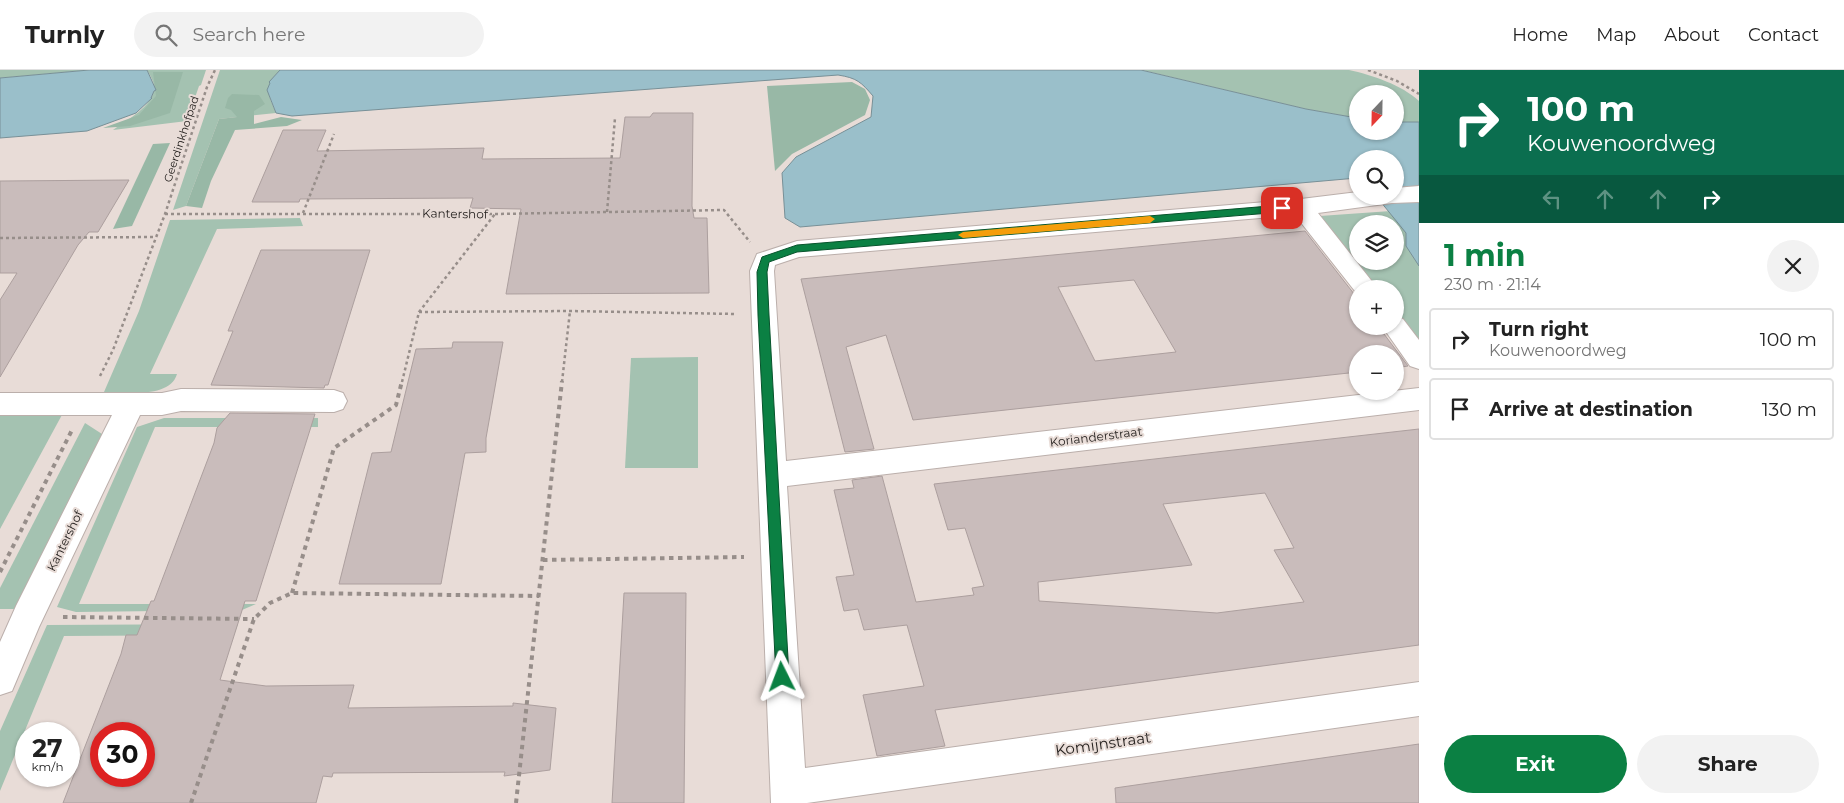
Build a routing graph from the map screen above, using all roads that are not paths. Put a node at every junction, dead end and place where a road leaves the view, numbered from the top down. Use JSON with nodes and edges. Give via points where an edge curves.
{"nodes":[{"id":1,"x":1419,"y":194,"type":"edge"},
{"id":2,"x":1404,"y":195,"type":"edge"},
{"id":3,"x":1349,"y":201,"type":"edge"},
{"id":4,"x":1301,"y":207,"type":"junction"},
{"id":5,"x":1359,"y":280,"type":"edge"},
{"id":6,"x":1401,"y":335,"type":"edge"},
{"id":7,"x":1419,"y":359,"type":"edge"},
{"id":8,"x":1419,"y":399,"type":"edge"},
{"id":9,"x":334,"y":401,"type":"dead end"},
{"id":10,"x":0,"y":404,"type":"edge"},
{"id":11,"x":132,"y":404,"type":"junction"},
{"id":12,"x":772,"y":474,"type":"junction"},
{"id":13,"x":0,"y":679,"type":"edge"},
{"id":14,"x":1419,"y":699,"type":"edge"},
{"id":15,"x":788,"y":796,"type":"edge"}],
"edges":[{"from":1,"to":2,"type":"street"},
{"from":3,"to":4,"type":"street"},
{"from":4,"to":5,"type":"street"},
{"from":4,"to":12,"type":"street","via":[[797,249],[765,260],[762,272]]},
{"from":6,"to":7,"type":"street"},
{"from":8,"to":12,"type":"street","name":"Korianderstraat"},
{"from":9,"to":11,"type":"street","via":[[181,400]]},
{"from":10,"to":11,"type":"street"},
{"from":11,"to":13,"type":"street","name":"Kantershof"},
{"from":12,"to":15,"type":"street"},
{"from":14,"to":15,"type":"street","name":"Komijnstraat"}]}
